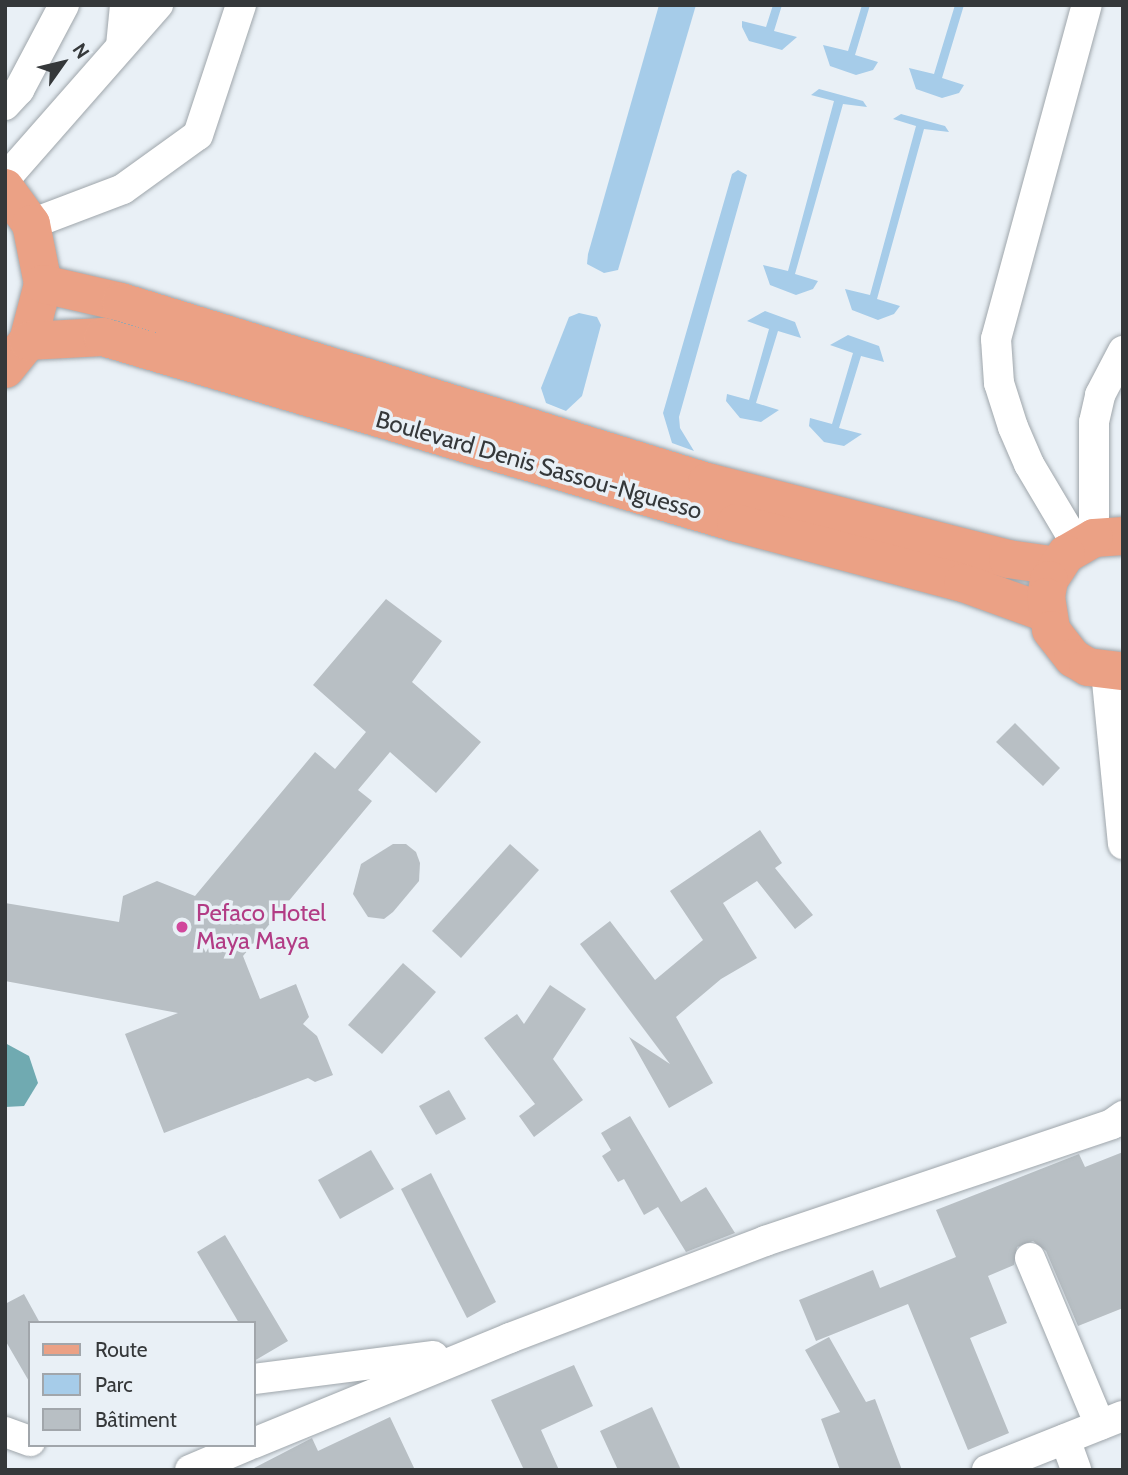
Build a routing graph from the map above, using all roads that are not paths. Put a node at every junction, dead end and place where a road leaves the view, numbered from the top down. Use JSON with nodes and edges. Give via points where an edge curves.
{"nodes":[{"id":1,"x":64,"y":5,"type":"edge"},
{"id":2,"x":125,"y":5,"type":"edge"},
{"id":3,"x":158,"y":5,"type":"edge"},
{"id":4,"x":241,"y":5,"type":"edge"},
{"id":5,"x":1087,"y":5,"type":"edge"},
{"id":6,"x":121,"y":46,"type":"junction"},
{"id":7,"x":5,"y":105,"type":"edge"},
{"id":8,"x":5,"y":179,"type":"edge"},
{"id":9,"x":5,"y":188,"type":"edge"},
{"id":10,"x":31,"y":225,"type":"junction"},
{"id":11,"x":43,"y":284,"type":"junction"},
{"id":12,"x":1123,"y":351,"type":"edge"},
{"id":13,"x":17,"y":355,"type":"edge"},
{"id":14,"x":1088,"y":546,"type":"edge"},
{"id":15,"x":1046,"y":613,"type":"junction"},
{"id":16,"x":1114,"y":671,"type":"edge"},
{"id":17,"x":1123,"y":844,"type":"edge"},
{"id":18,"x":1123,"y":1116,"type":"edge"},
{"id":19,"x":1030,"y":1258,"type":"dead end"},
{"id":20,"x":477,"y":1351,"type":"junction"},
{"id":21,"x":256,"y":1379,"type":"edge"},
{"id":22,"x":1111,"y":1421,"type":"edge"},
{"id":23,"x":5,"y":1432,"type":"edge"},
{"id":24,"x":1065,"y":1439,"type":"junction"},
{"id":25,"x":28,"y":1440,"type":"edge"},
{"id":26,"x":256,"y":1442,"type":"edge"},
{"id":27,"x":245,"y":1447,"type":"edge"},
{"id":28,"x":190,"y":1470,"type":"edge"},
{"id":29,"x":987,"y":1470,"type":"edge"},
{"id":30,"x":1076,"y":1470,"type":"edge"}],
"edges":[{"from":1,"to":7,"type":"street","via":[[19,90]]},
{"from":2,"to":6,"type":"street"},
{"from":3,"to":6,"type":"street"},
{"from":4,"to":10,"type":"street","via":[[198,135],[123,189]]},
{"from":5,"to":14,"type":"street","via":[[996,339],[999,383],[1029,464]]},
{"from":6,"to":8,"type":"street"},
{"from":9,"to":10,"type":"main road"},
{"from":10,"to":11,"type":"main road"},
{"from":11,"to":13,"type":"main road"},
{"from":11,"to":14,"type":"main road","name":"Boulevard Denis Sassou-Nguesso","via":[[121,302],[707,482],[1008,559]]},
{"from":12,"to":14,"type":"street","via":[[1100,395],[1094,422]]},
{"from":13,"to":15,"type":"main road","name":"Boulevard Denis Sassou-Nguesso","via":[[103,337],[736,523],[963,583]]},
{"from":14,"to":15,"type":"main road","via":[[1049,580]]},
{"from":15,"to":16,"type":"main road","via":[[1066,652],[1088,667]]},
{"from":16,"to":17,"type":"street"},
{"from":18,"to":20,"type":"street","via":[[1112,1124],[765,1241]]},
{"from":19,"to":22,"type":"street"},
{"from":20,"to":21,"type":"street"},
{"from":20,"to":26,"type":"street"},
{"from":22,"to":24,"type":"street"},
{"from":23,"to":25,"type":"street"},
{"from":24,"to":29,"type":"street"},
{"from":24,"to":30,"type":"street"},
{"from":27,"to":28,"type":"street"}]}
